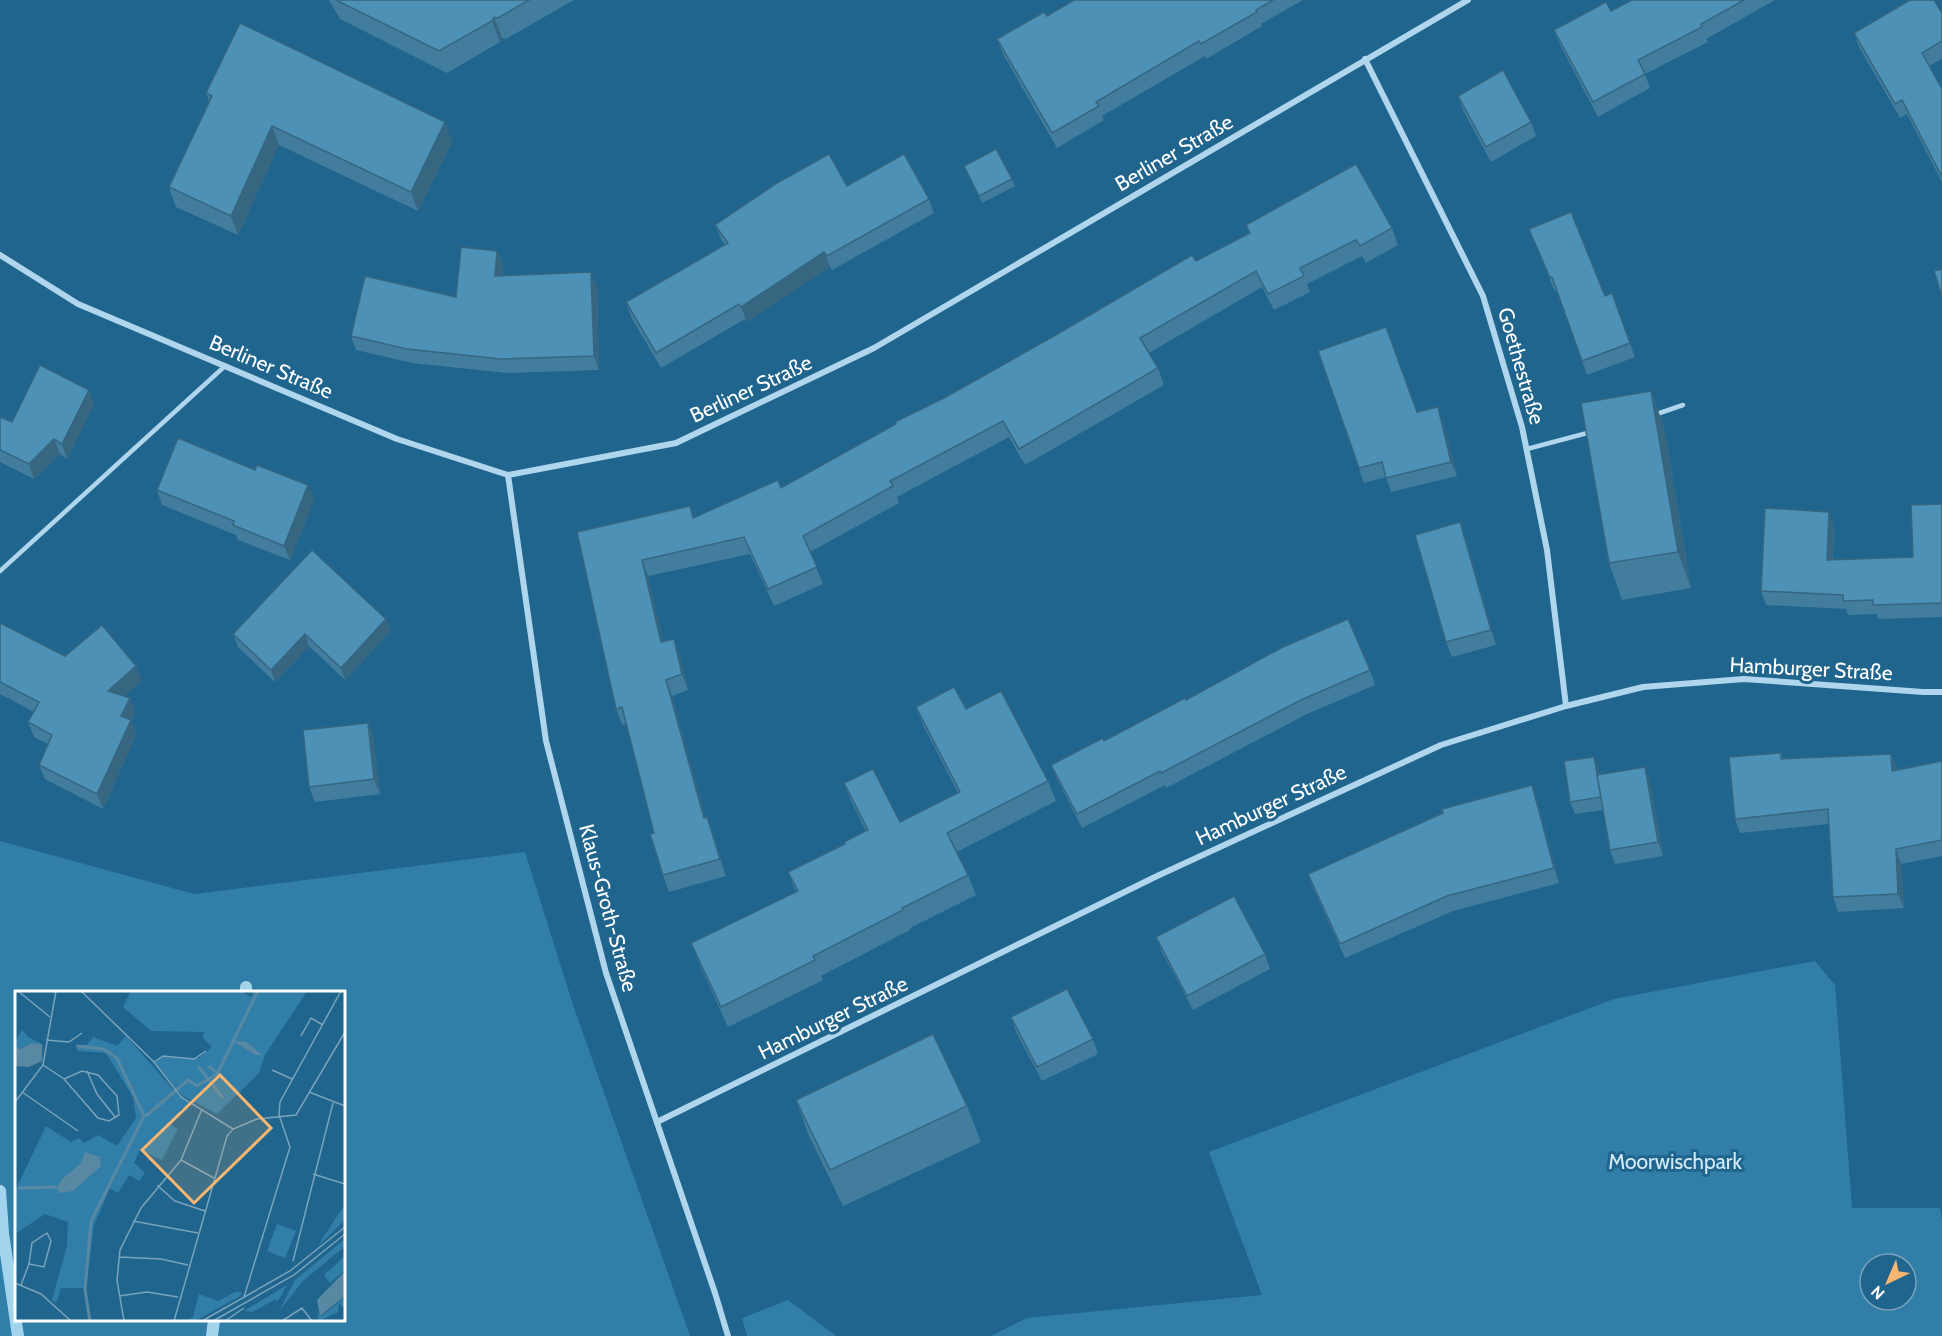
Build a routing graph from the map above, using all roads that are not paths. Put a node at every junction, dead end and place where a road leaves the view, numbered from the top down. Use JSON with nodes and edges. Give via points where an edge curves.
{"nodes":[{"id":1,"x":1468,"y":0,"type":"edge"},
{"id":2,"x":1365,"y":59,"type":"junction"},
{"id":3,"x":0,"y":255,"type":"edge"},
{"id":4,"x":225,"y":366,"type":"junction"},
{"id":5,"x":1683,"y":405,"type":"dead end"},
{"id":6,"x":1652,"y":415,"type":"edge"},
{"id":7,"x":1600,"y":430,"type":"edge"},
{"id":8,"x":1527,"y":449,"type":"junction"},
{"id":9,"x":508,"y":475,"type":"junction"},
{"id":10,"x":0,"y":571,"type":"edge"},
{"id":11,"x":1942,"y":692,"type":"edge"},
{"id":12,"x":1566,"y":706,"type":"junction"},
{"id":13,"x":657,"y":1122,"type":"junction"},
{"id":14,"x":728,"y":1336,"type":"edge"}],
"edges":[{"from":1,"to":2,"type":"street","name":"Berliner Straße"},
{"from":2,"to":8,"type":"street","name":"Goethestraße","via":[[1484,296]]},
{"from":2,"to":9,"type":"street","name":"Berliner Straße","via":[[874,348],[676,442]]},
{"from":3,"to":4,"type":"street","name":"Berliner Straße","via":[[78,304]]},
{"from":4,"to":9,"type":"street","name":"Berliner Straße","via":[[398,439]]},
{"from":4,"to":10,"type":"lane"},
{"from":5,"to":6,"type":"lane"},
{"from":7,"to":8,"type":"lane"},
{"from":8,"to":12,"type":"street","name":"Goethestraße","via":[[1547,550]]},
{"from":9,"to":13,"type":"street","name":"Klaus-Groth-Straße","via":[[546,741],[606,973]]},
{"from":11,"to":12,"type":"street","name":"Hamburger Straße","via":[[1744,679],[1643,687]]},
{"from":12,"to":13,"type":"street","name":"Hamburger Straße","via":[[1441,744],[1155,877]]},
{"from":13,"to":14,"type":"street","name":"Klaus-Groth-Straße"}]}
